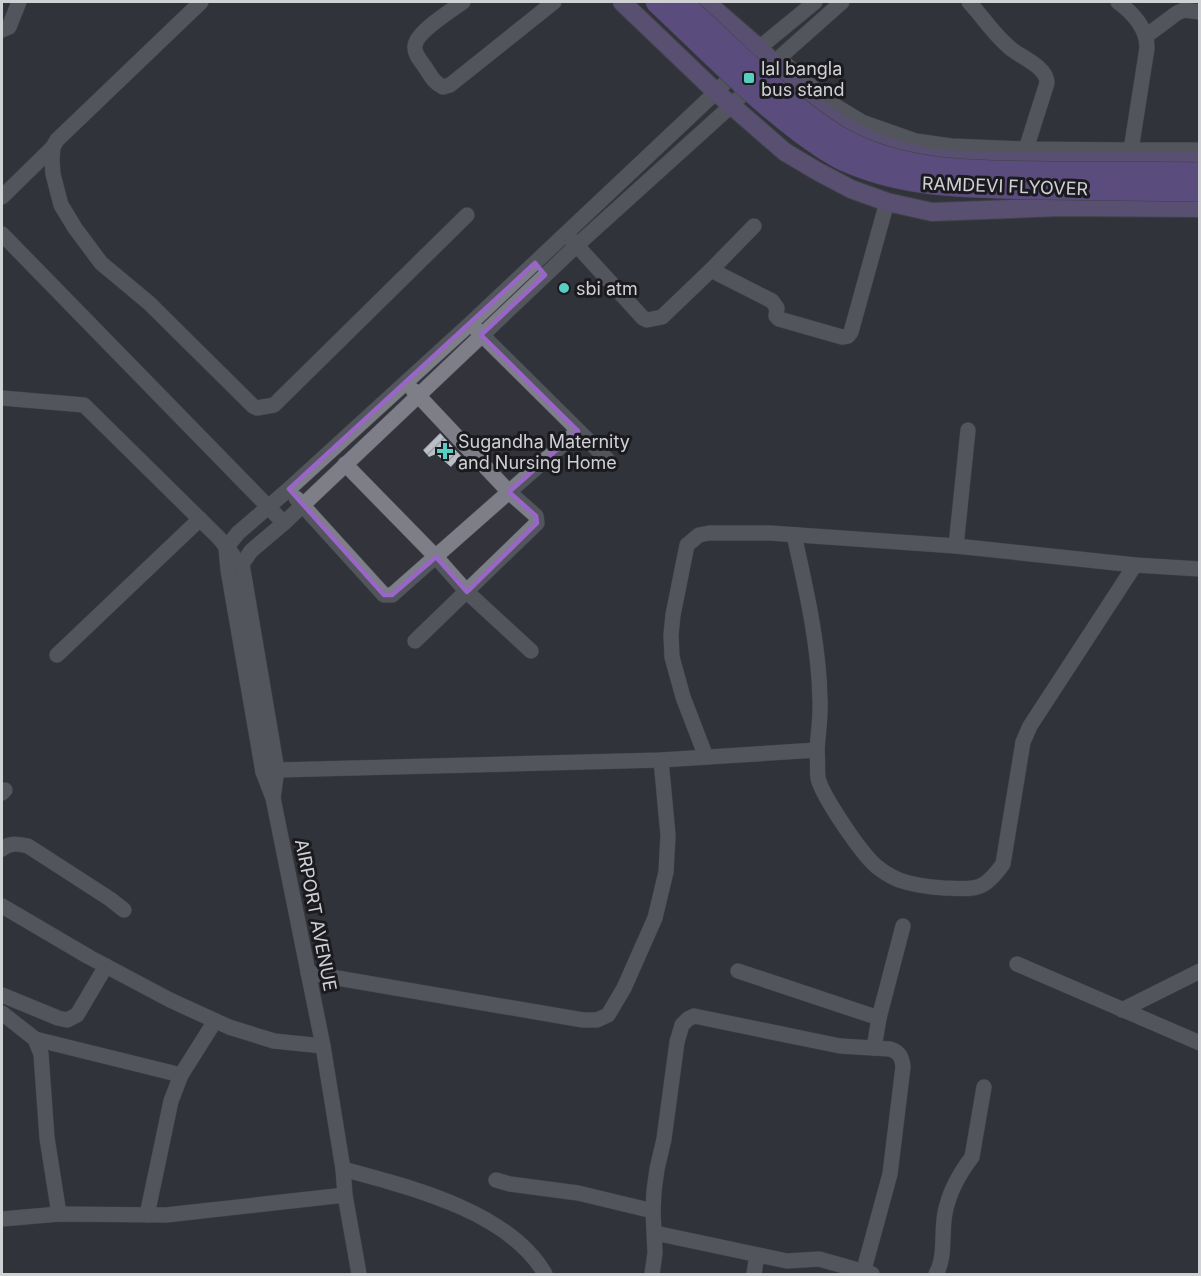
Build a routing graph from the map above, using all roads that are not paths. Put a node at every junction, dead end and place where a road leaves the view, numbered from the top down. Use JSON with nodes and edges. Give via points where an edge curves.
{"nodes":[{"id":1,"x":19,"y":2,"type":"edge"},
{"id":2,"x":201,"y":2,"type":"edge"},
{"id":3,"x":463,"y":2,"type":"edge"},
{"id":4,"x":554,"y":2,"type":"edge"},
{"id":5,"x":622,"y":2,"type":"edge"},
{"id":6,"x":656,"y":2,"type":"edge"},
{"id":7,"x":682,"y":2,"type":"edge"},
{"id":8,"x":706,"y":2,"type":"edge"},
{"id":9,"x":815,"y":2,"type":"edge"},
{"id":10,"x":842,"y":2,"type":"edge"},
{"id":11,"x":969,"y":2,"type":"edge"},
{"id":12,"x":1118,"y":2,"type":"edge"},
{"id":13,"x":1200,"y":12,"type":"edge"},
{"id":14,"x":2,"y":30,"type":"edge"},
{"id":15,"x":1146,"y":36,"type":"junction"},
{"id":16,"x":759,"y":48,"type":"junction"},
{"id":17,"x":776,"y":61,"type":"junction"},
{"id":18,"x":716,"y":92,"type":"junction"},
{"id":19,"x":732,"y":105,"type":"junction"},
{"id":20,"x":53,"y":147,"type":"junction"},
{"id":21,"x":1026,"y":149,"type":"junction"},
{"id":22,"x":1131,"y":150,"type":"junction"},
{"id":23,"x":1200,"y":150,"type":"edge"},
{"id":24,"x":645,"y":159,"type":"junction"},
{"id":25,"x":1200,"y":160,"type":"edge"},
{"id":26,"x":1200,"y":173,"type":"edge"},
{"id":27,"x":656,"y":174,"type":"junction"},
{"id":28,"x":1200,"y":191,"type":"edge"},
{"id":29,"x":2,"y":197,"type":"edge"},
{"id":30,"x":887,"y":202,"type":"junction"},
{"id":31,"x":1200,"y":208,"type":"edge"},
{"id":32,"x":467,"y":214,"type":"dead end"},
{"id":33,"x":754,"y":226,"type":"dead end"},
{"id":34,"x":2,"y":234,"type":"edge"},
{"id":35,"x":571,"y":240,"type":"junction"},
{"id":36,"x":711,"y":270,"type":"junction"},
{"id":37,"x":476,"y":329,"type":"junction"},
{"id":38,"x":405,"y":383,"type":"junction"},
{"id":39,"x":418,"y":396,"type":"junction"},
{"id":40,"x":2,"y":398,"type":"edge"},
{"id":41,"x":968,"y":429,"type":"dead end"},
{"id":42,"x":578,"y":431,"type":"junction"},
{"id":43,"x":607,"y":459,"type":"dead end"},
{"id":44,"x":345,"y":464,"type":"junction"},
{"id":45,"x":289,"y":489,"type":"junction"},
{"id":46,"x":509,"y":492,"type":"junction"},
{"id":47,"x":303,"y":505,"type":"junction"},
{"id":48,"x":268,"y":507,"type":"junction"},
{"id":49,"x":200,"y":519,"type":"junction"},
{"id":50,"x":284,"y":523,"type":"junction"},
{"id":51,"x":794,"y":535,"type":"junction"},
{"id":52,"x":956,"y":546,"type":"junction"},
{"id":53,"x":226,"y":548,"type":"junction"},
{"id":54,"x":436,"y":557,"type":"junction"},
{"id":55,"x":242,"y":564,"type":"junction"},
{"id":56,"x":1135,"y":565,"type":"junction"},
{"id":57,"x":1200,"y":569,"type":"edge"},
{"id":58,"x":467,"y":591,"type":"junction"},
{"id":59,"x":415,"y":641,"type":"dead end"},
{"id":60,"x":531,"y":651,"type":"dead end"},
{"id":61,"x":57,"y":655,"type":"dead end"},
{"id":62,"x":817,"y":750,"type":"junction"},
{"id":63,"x":706,"y":757,"type":"junction"},
{"id":64,"x":661,"y":760,"type":"junction"},
{"id":65,"x":269,"y":771,"type":"junction"},
{"id":66,"x":2,"y":849,"type":"edge"},
{"id":67,"x":2,"y":906,"type":"edge"},
{"id":68,"x":124,"y":910,"type":"dead end"},
{"id":69,"x":903,"y":926,"type":"dead end"},
{"id":70,"x":1017,"y":964,"type":"dead end"},
{"id":71,"x":106,"y":966,"type":"junction"},
{"id":72,"x":738,"y":971,"type":"dead end"},
{"id":73,"x":1200,"y":971,"type":"edge"},
{"id":74,"x":308,"y":973,"type":"junction"},
{"id":75,"x":2,"y":995,"type":"edge"},
{"id":76,"x":1122,"y":1010,"type":"junction"},
{"id":77,"x":2,"y":1013,"type":"edge"},
{"id":78,"x":879,"y":1018,"type":"junction"},
{"id":79,"x":215,"y":1021,"type":"junction"},
{"id":80,"x":35,"y":1039,"type":"junction"},
{"id":81,"x":1200,"y":1043,"type":"edge"},
{"id":82,"x":322,"y":1046,"type":"junction"},
{"id":83,"x":874,"y":1048,"type":"junction"},
{"id":84,"x":181,"y":1075,"type":"junction"},
{"id":85,"x":984,"y":1087,"type":"dead end"},
{"id":86,"x":343,"y":1169,"type":"junction"},
{"id":87,"x":496,"y":1180,"type":"dead end"},
{"id":88,"x":345,"y":1195,"type":"junction"},
{"id":89,"x":653,"y":1211,"type":"junction"},
{"id":90,"x":59,"y":1214,"type":"junction"},
{"id":91,"x":147,"y":1215,"type":"junction"},
{"id":92,"x":2,"y":1219,"type":"edge"},
{"id":93,"x":655,"y":1233,"type":"junction"},
{"id":94,"x":757,"y":1255,"type":"junction"},
{"id":95,"x":868,"y":1274,"type":"edge"},
{"id":96,"x":359,"y":1275,"type":"edge"},
{"id":97,"x":545,"y":1275,"type":"edge"},
{"id":98,"x":652,"y":1275,"type":"edge"},
{"id":99,"x":754,"y":1275,"type":"edge"},
{"id":100,"x":936,"y":1275,"type":"edge"}],
"edges":[{"from":1,"to":14,"type":"street","via":[[9,27]]},
{"from":2,"to":20,"type":"street"},
{"from":3,"to":4,"type":"street","via":[[427,29],[415,44],[416,54],[435,83],[443,87],[450,86]]},
{"from":5,"to":18,"type":"main road"},
{"from":6,"to":28,"type":"highway","name":"RAMDEVI FLYOVER","bridge":true,"via":[[785,121],[820,147],[869,170],[908,181],[988,189]]},
{"from":7,"to":26,"type":"highway","name":"RAMDEVI FLYOVER","bridge":true,"via":[[797,107],[831,132],[866,150],[939,168],[977,171]]},
{"from":8,"to":16,"type":"main road"},
{"from":9,"to":16,"type":"street"},
{"from":10,"to":17,"type":"street"},
{"from":11,"to":21,"type":"street","via":[[1011,49],[1047,77]]},
{"from":12,"to":15,"type":"street"},
{"from":13,"to":15,"type":"street","via":[[1177,13]]},
{"from":15,"to":22,"type":"street"},
{"from":16,"to":17,"type":"main road"},
{"from":16,"to":18,"type":"street"},
{"from":17,"to":19,"type":"street"},
{"from":17,"to":21,"type":"street","via":[[862,123],[916,141]]},
{"from":17,"to":25,"type":"main road","via":[[812,102],[840,124],[874,142],[929,158]]},
{"from":18,"to":19,"type":"main road"},
{"from":18,"to":24,"type":"street"},
{"from":19,"to":27,"type":"street"},
{"from":19,"to":30,"type":"main road","via":[[785,152],[851,189]]},
{"from":20,"to":29,"type":"street"},
{"from":20,"to":32,"type":"street","via":[[53,174],[61,205],[101,263],[149,303],[257,408],[274,405]]},
{"from":21,"to":22,"type":"street"},
{"from":22,"to":23,"type":"street"},
{"from":24,"to":27,"type":"street"},
{"from":24,"to":35,"type":"street"},
{"from":27,"to":35,"type":"street"},
{"from":30,"to":31,"type":"main road","via":[[932,212],[1060,207]]},
{"from":30,"to":36,"type":"street","via":[[848,336],[779,319],[772,301]]},
{"from":33,"to":36,"type":"street"},
{"from":34,"to":48,"type":"street"},
{"from":35,"to":36,"type":"street","via":[[647,320],[662,317]]},
{"from":35,"to":37,"type":"street"},
{"from":37,"to":38,"type":"street"},
{"from":37,"to":39,"type":"street"},
{"from":37,"to":42,"type":"street"},
{"from":38,"to":39,"type":"street"},
{"from":38,"to":45,"type":"street"},
{"from":39,"to":44,"type":"street"},
{"from":39,"to":46,"type":"street"},
{"from":40,"to":49,"type":"street","via":[[84,405]]},
{"from":41,"to":52,"type":"street"},
{"from":42,"to":43,"type":"street"},
{"from":42,"to":46,"type":"street"},
{"from":44,"to":47,"type":"street"},
{"from":44,"to":54,"type":"street"},
{"from":45,"to":47,"type":"street"},
{"from":45,"to":48,"type":"street"},
{"from":46,"to":54,"type":"street"},
{"from":46,"to":58,"type":"street","via":[[536,516],[537,523]]},
{"from":47,"to":50,"type":"street"},
{"from":47,"to":54,"type":"street","via":[[384,595],[392,595]]},
{"from":48,"to":50,"type":"street"},
{"from":48,"to":53,"type":"street"},
{"from":49,"to":53,"type":"street"},
{"from":49,"to":61,"type":"street"},
{"from":50,"to":55,"type":"street","via":[[251,551]]},
{"from":51,"to":52,"type":"street"},
{"from":51,"to":62,"type":"street","via":[[819,678]]},
{"from":51,"to":63,"type":"street","via":[[709,533],[699,535],[687,545],[673,615],[672,657]]},
{"from":52,"to":56,"type":"street"},
{"from":53,"to":55,"type":"street"},
{"from":53,"to":65,"type":"street"},
{"from":54,"to":58,"type":"street"},
{"from":55,"to":65,"type":"street","name":"AIRPORT AVENUE"},
{"from":56,"to":57,"type":"street"},
{"from":56,"to":62,"type":"street","via":[[1030,726],[1023,741],[1003,864],[985,883],[972,889],[930,887],[897,880],[876,866],[826,799],[818,778]]},
{"from":58,"to":59,"type":"street"},
{"from":58,"to":60,"type":"street"},
{"from":62,"to":63,"type":"street"},
{"from":63,"to":64,"type":"street"},
{"from":64,"to":65,"type":"street"},
{"from":64,"to":74,"type":"street","via":[[668,835],[666,872],[655,918],[608,1015],[583,1020]]},
{"from":65,"to":74,"type":"street","name":"AIRPORT AVENUE"},
{"from":66,"to":68,"type":"street","via":[[15,843],[28,846]]},
{"from":67,"to":71,"type":"street"},
{"from":69,"to":78,"type":"street"},
{"from":70,"to":76,"type":"street"},
{"from":71,"to":75,"type":"street","via":[[77,1015],[67,1020]]},
{"from":71,"to":79,"type":"street"},
{"from":72,"to":78,"type":"street"},
{"from":73,"to":76,"type":"street"},
{"from":74,"to":82,"type":"street","name":"AIRPORT AVENUE"},
{"from":76,"to":81,"type":"street"},
{"from":77,"to":80,"type":"street"},
{"from":78,"to":83,"type":"street"},
{"from":79,"to":82,"type":"street","via":[[274,1041]]},
{"from":79,"to":84,"type":"street"},
{"from":80,"to":84,"type":"street"},
{"from":80,"to":90,"type":"street","via":[[41,1054],[47,1137]]},
{"from":82,"to":86,"type":"street","name":"AIRPORT AVENUE"},
{"from":83,"to":89,"type":"street","via":[[840,1046],[694,1016],[688,1019],[676,1042]]},
{"from":83,"to":95,"type":"street","via":[[896,1051],[903,1067],[890,1174]]},
{"from":84,"to":91,"type":"street","via":[[171,1101]]},
{"from":85,"to":100,"type":"street","via":[[972,1157],[951,1192],[945,1214],[941,1266]]},
{"from":86,"to":88,"type":"street","name":"AIRPORT AVENUE"},
{"from":86,"to":97,"type":"street","via":[[434,1196],[498,1227],[537,1261]]},
{"from":87,"to":89,"type":"street","via":[[578,1193]]},
{"from":88,"to":91,"type":"street"},
{"from":88,"to":96,"type":"street","name":"AIRPORT AVENUE"},
{"from":89,"to":93,"type":"street"},
{"from":90,"to":91,"type":"street"},
{"from":90,"to":92,"type":"street"},
{"from":93,"to":94,"type":"street"},
{"from":93,"to":98,"type":"street"},
{"from":94,"to":95,"type":"street","via":[[787,1261],[819,1259]]},
{"from":94,"to":99,"type":"street"}]}
